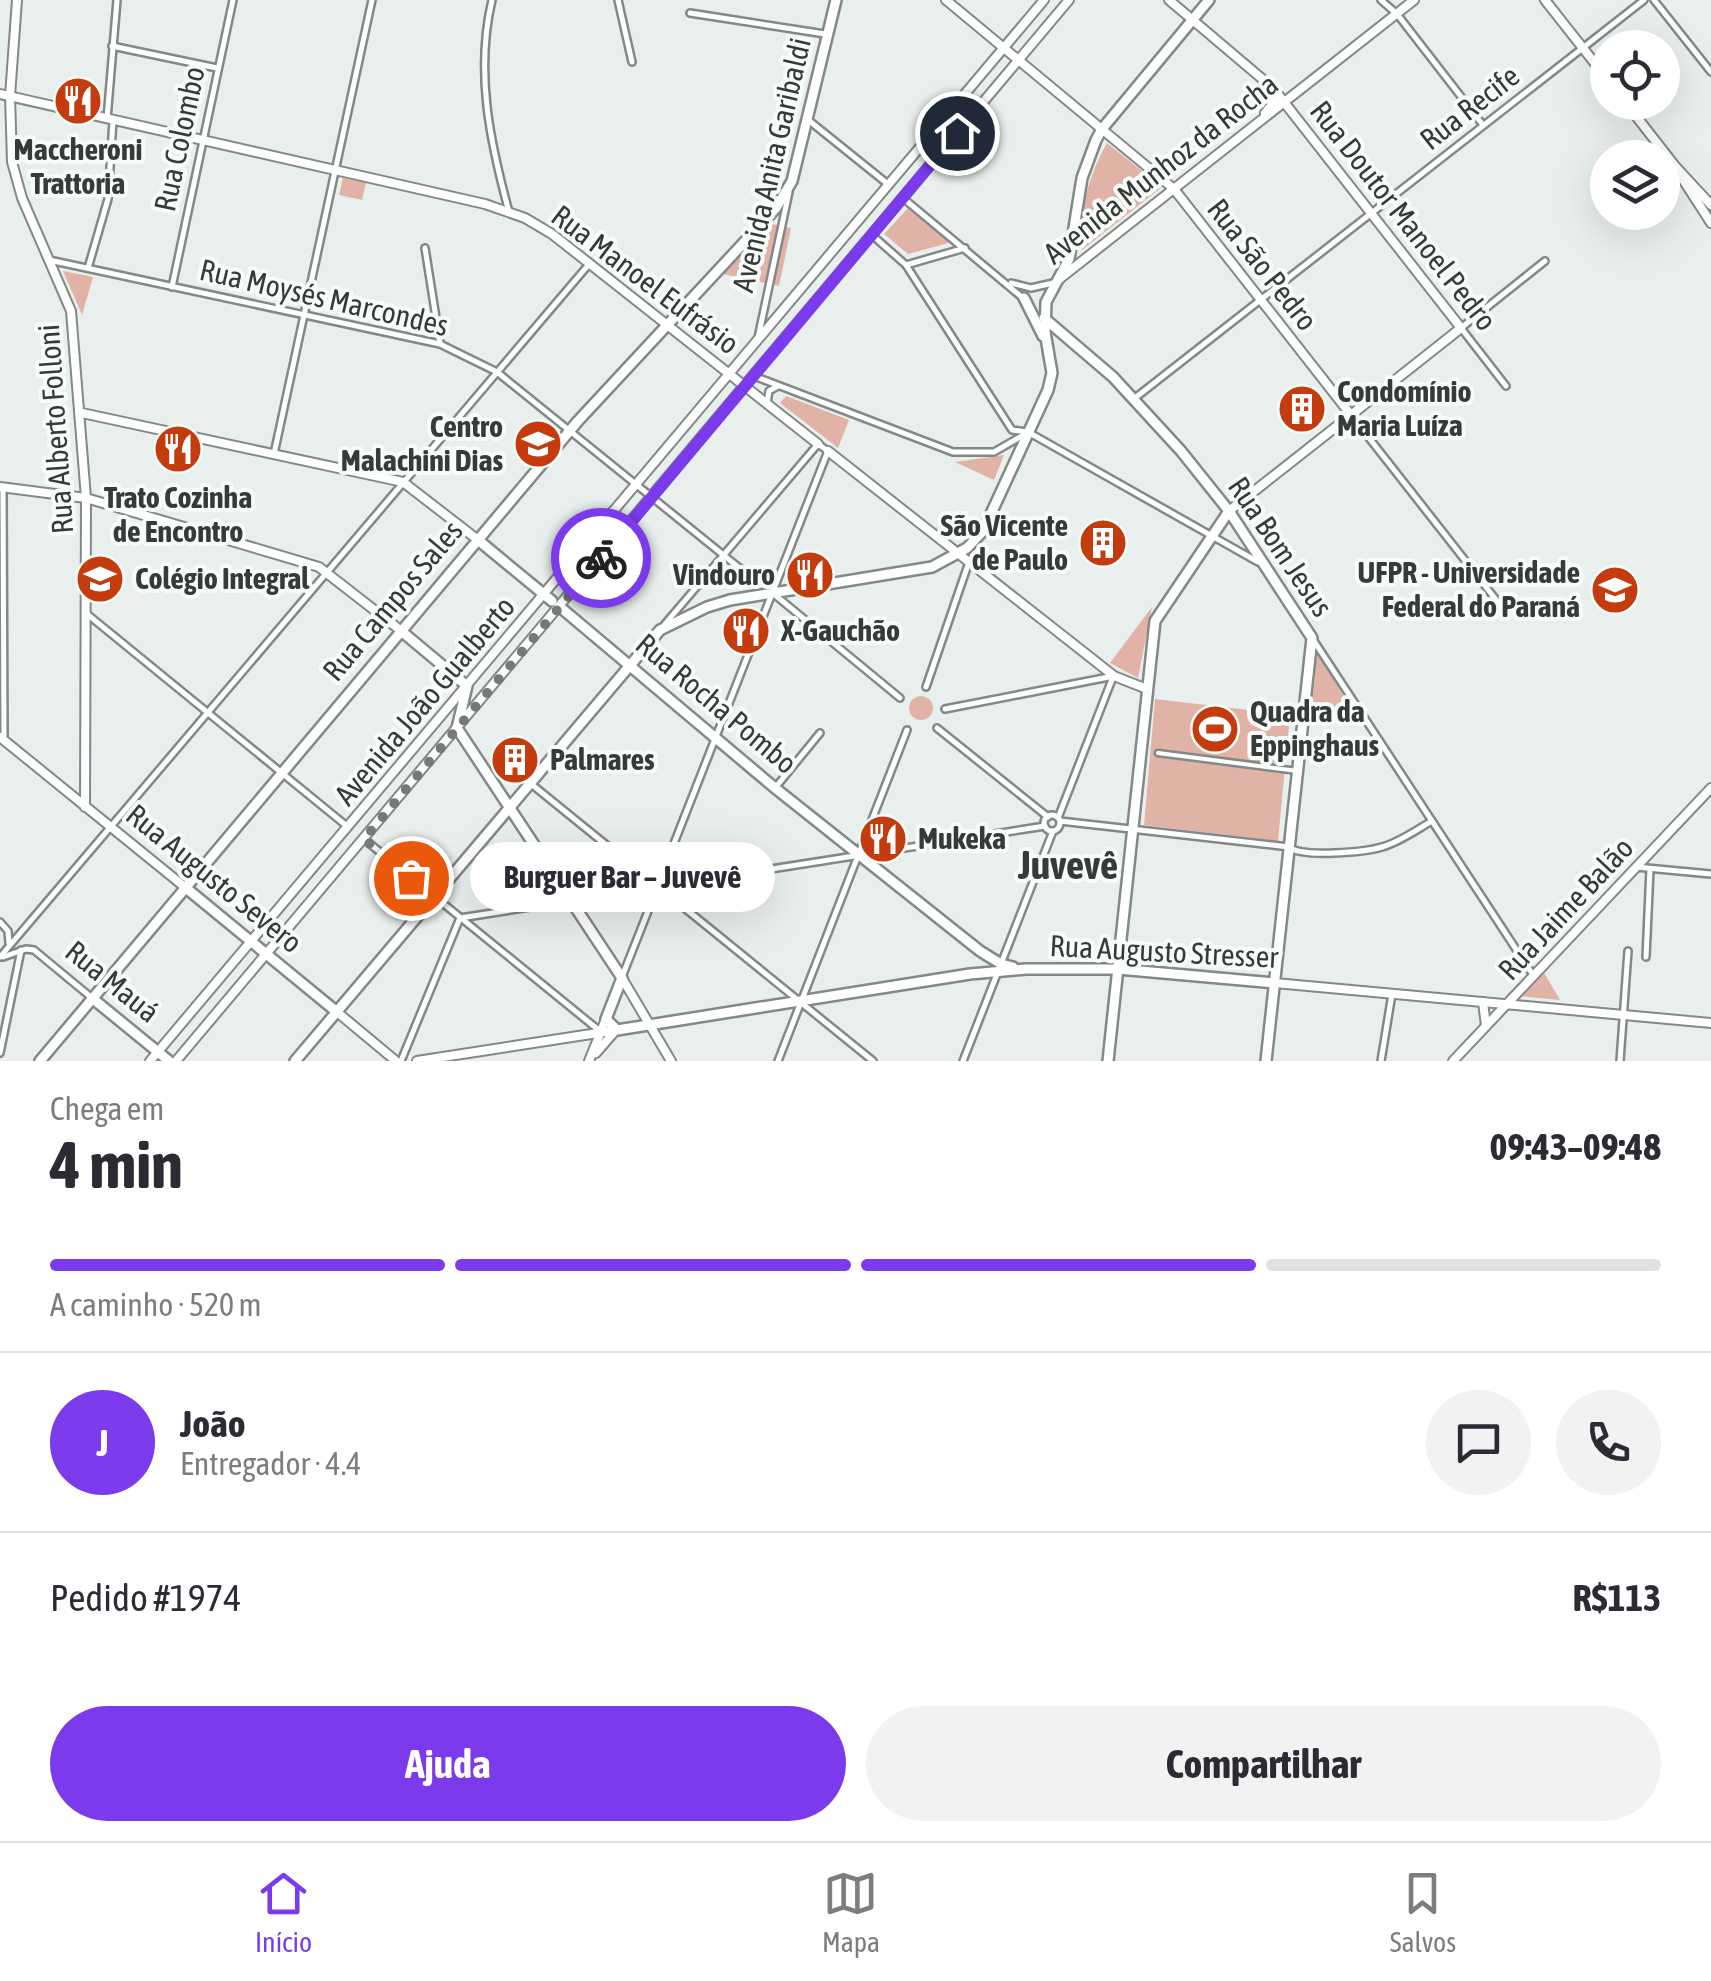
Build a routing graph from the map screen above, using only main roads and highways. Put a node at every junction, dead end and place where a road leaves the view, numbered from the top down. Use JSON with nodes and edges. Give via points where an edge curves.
{"nodes":[{"id":1,"x":836,"y":0,"type":"edge"},
{"id":2,"x":1209,"y":0,"type":"edge"},
{"id":3,"x":792,"y":182,"type":"joint"},
{"id":4,"x":1024,"y":298,"type":"road end"},
{"id":5,"x":1044,"y":318,"type":"junction"},
{"id":6,"x":1046,"y":343,"type":"junction"},
{"id":7,"x":1229,"y":511,"type":"junction"},
{"id":8,"x":478,"y":540,"type":"junction"},
{"id":9,"x":400,"y":630,"type":"junction"},
{"id":10,"x":631,"y":665,"type":"junction"},
{"id":11,"x":510,"y":808,"type":"junction"},
{"id":12,"x":186,"y":888,"type":"junction"},
{"id":13,"x":980,"y":952,"type":"junction"},
{"id":14,"x":1000,"y":968,"type":"junction"},
{"id":15,"x":1118,"y":968,"type":"junction"},
{"id":16,"x":1026,"y":969,"type":"joint"},
{"id":17,"x":970,"y":974,"type":"junction"},
{"id":18,"x":1275,"y":983,"type":"junction"},
{"id":19,"x":92,"y":998,"type":"junction"},
{"id":20,"x":337,"y":1012,"type":"junction"},
{"id":21,"x":40,"y":1061,"type":"edge"},
{"id":22,"x":168,"y":1061,"type":"edge"},
{"id":23,"x":296,"y":1061,"type":"edge"},
{"id":24,"x":1108,"y":1061,"type":"edge"},
{"id":25,"x":1266,"y":1061,"type":"edge"}],
"edges":[{"from":1,"to":3,"type":"main road","name":"Avenida Anita Garibaldi"},
{"from":2,"to":5,"type":"main road","name":"Avenida Munhoz da Rocha","via":[[1102,129],[1082,178],[1069,258]]},
{"from":3,"to":8,"type":"main road","name":"Rua Campos Sales","via":[[768,217],[666,323]]},
{"from":4,"to":6,"type":"main road"},
{"from":5,"to":6,"type":"main road","name":"Avenida Munhoz da Rocha"},
{"from":5,"to":7,"type":"main road","name":"Rua Bom Jesus","via":[[1134,399]]},
{"from":6,"to":10,"type":"main road","name":"Avenida Munhoz da Rocha","via":[[1051,382],[974,542],[922,570],[707,608],[660,630]]},
{"from":7,"to":15,"type":"main road","via":[[1154,621]]},
{"from":7,"to":18,"type":"main road","name":"Rua Bom Jesus","via":[[1312,638]]},
{"from":8,"to":9,"type":"main road","name":"Rua Campos Sales"},
{"from":8,"to":10,"type":"main road","name":"Rua Rocha Pombo"},
{"from":9,"to":11,"type":"main road","via":[[467,686],[458,728]]},
{"from":9,"to":12,"type":"main road","name":"Rua Campos Sales"},
{"from":10,"to":11,"type":"main road"},
{"from":10,"to":13,"type":"main road","name":"Rua Rocha Pombo"},
{"from":11,"to":17,"type":"main road","via":[[622,978],[606,1019],[617,1030]]},
{"from":11,"to":20,"type":"main road"},
{"from":12,"to":19,"type":"main road","name":"Rua Campos Sales"},
{"from":12,"to":20,"type":"main road","name":"Rua Augusto Severo"},
{"from":13,"to":14,"type":"main road","name":"Rua Rocha Pombo"},
{"from":13,"to":17,"type":"main road","via":[[981,964]]},
{"from":14,"to":16,"type":"main road","name":"Rua Rocha Pombo"},
{"from":14,"to":17,"type":"main road"},
{"from":15,"to":16,"type":"main road","name":"Rua Augusto Stresser"},
{"from":15,"to":18,"type":"main road","name":"Rua Augusto Stresser"},
{"from":15,"to":24,"type":"main road"},
{"from":18,"to":25,"type":"main road"},
{"from":19,"to":21,"type":"main road","name":"Rua Campos Sales"},
{"from":19,"to":22,"type":"main road","name":"Rua Mauá"},
{"from":20,"to":23,"type":"main road"}]}
